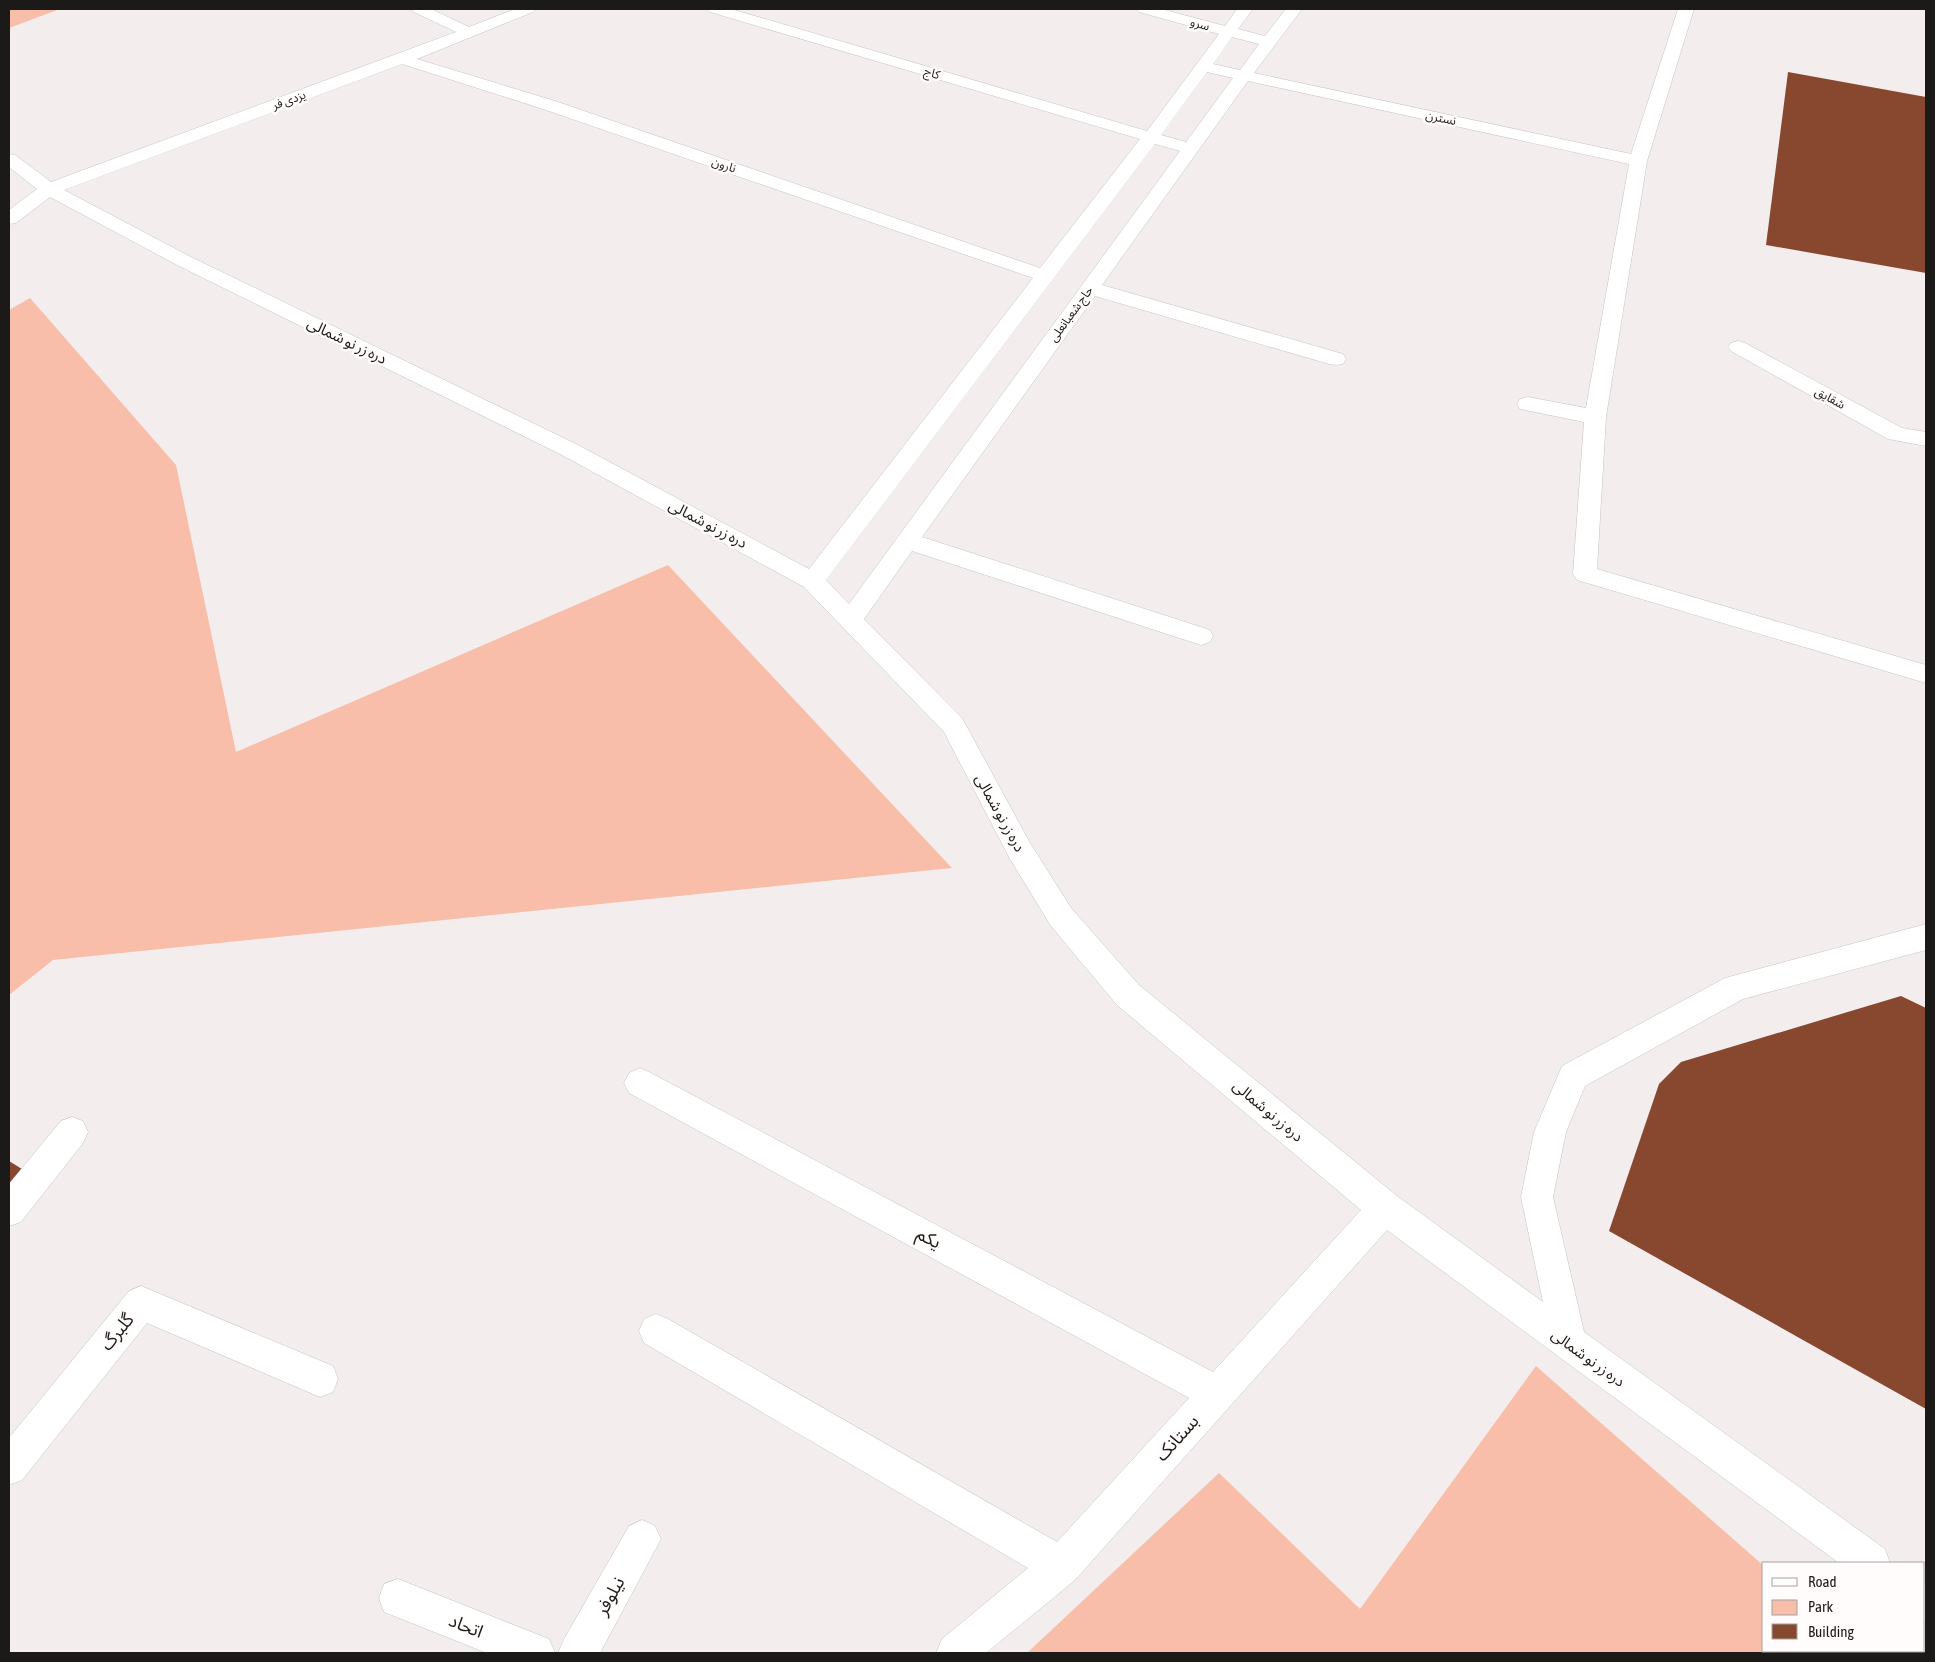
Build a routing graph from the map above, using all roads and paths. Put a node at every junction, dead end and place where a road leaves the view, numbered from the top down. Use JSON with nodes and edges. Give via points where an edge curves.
{"nodes":[{"id":1,"x":419,"y":9,"type":"edge"},
{"id":2,"x":528,"y":9,"type":"edge"},
{"id":3,"x":715,"y":9,"type":"edge"},
{"id":4,"x":1144,"y":9,"type":"edge"},
{"id":5,"x":1245,"y":9,"type":"edge"},
{"id":6,"x":1294,"y":9,"type":"edge"},
{"id":7,"x":1686,"y":9,"type":"edge"},
{"id":8,"x":468,"y":32,"type":"junction"},
{"id":9,"x":1226,"y":32,"type":"junction"},
{"id":10,"x":1269,"y":42,"type":"junction"},
{"id":11,"x":402,"y":59,"type":"junction"},
{"id":12,"x":1201,"y":66,"type":"junction"},
{"id":13,"x":1244,"y":75,"type":"junction"},
{"id":14,"x":1150,"y":138,"type":"junction"},
{"id":15,"x":1190,"y":149,"type":"junction"},
{"id":16,"x":9,"y":159,"type":"edge"},
{"id":17,"x":1638,"y":161,"type":"junction"},
{"id":18,"x":49,"y":189,"type":"junction"},
{"id":19,"x":9,"y":219,"type":"edge"},
{"id":20,"x":1044,"y":276,"type":"junction"},
{"id":21,"x":1090,"y":288,"type":"junction"},
{"id":22,"x":1738,"y":347,"type":"dead end"},
{"id":23,"x":1336,"y":360,"type":"dead end"},
{"id":24,"x":1528,"y":404,"type":"dead end"},
{"id":25,"x":1595,"y":417,"type":"junction"},
{"id":26,"x":1926,"y":439,"type":"edge"},
{"id":27,"x":907,"y":541,"type":"junction"},
{"id":28,"x":812,"y":581,"type":"junction"},
{"id":29,"x":850,"y":620,"type":"junction"},
{"id":30,"x":1201,"y":636,"type":"dead end"},
{"id":31,"x":1926,"y":674,"type":"edge"},
{"id":32,"x":1926,"y":937,"type":"edge"},
{"id":33,"x":640,"y":1083,"type":"dead end"},
{"id":34,"x":72,"y":1132,"type":"dead end"},
{"id":35,"x":1385,"y":1208,"type":"junction"},
{"id":36,"x":9,"y":1210,"type":"edge"},
{"id":37,"x":656,"y":1331,"type":"dead end"},
{"id":38,"x":1568,"y":1343,"type":"junction"},
{"id":39,"x":320,"y":1379,"type":"dead end"},
{"id":40,"x":1218,"y":1394,"type":"junction"},
{"id":41,"x":9,"y":1467,"type":"edge"},
{"id":42,"x":642,"y":1539,"type":"dead end"},
{"id":43,"x":1870,"y":1562,"type":"edge"},
{"id":44,"x":1061,"y":1566,"type":"junction"},
{"id":45,"x":398,"y":1598,"type":"dead end"},
{"id":46,"x":535,"y":1653,"type":"edge"},
{"id":47,"x":578,"y":1653,"type":"edge"},
{"id":48,"x":956,"y":1653,"type":"edge"}],
"edges":[{"from":1,"to":8,"type":"street"},
{"from":2,"to":8,"type":"street","name":"یزدی فر"},
{"from":3,"to":14,"type":"street","name":"کاج"},
{"from":4,"to":9,"type":"street","name":"سرو"},
{"from":5,"to":9,"type":"street"},
{"from":6,"to":10,"type":"street","name":"حاج شعبانعلی"},
{"from":7,"to":17,"type":"street"},
{"from":8,"to":11,"type":"street","name":"یزدی فر"},
{"from":9,"to":10,"type":"street","name":"سرو"},
{"from":9,"to":12,"type":"street"},
{"from":10,"to":13,"type":"street","name":"حاج شعبانعلی"},
{"from":11,"to":18,"type":"street","name":"یزدی فر"},
{"from":11,"to":20,"type":"street","name":"نارون","via":[[549,105]]},
{"from":12,"to":13,"type":"street","name":"نسترن"},
{"from":12,"to":14,"type":"street"},
{"from":13,"to":15,"type":"street","name":"حاج شعبانعلی"},
{"from":13,"to":17,"type":"street","name":"نسترن"},
{"from":14,"to":15,"type":"street","name":"کاج"},
{"from":14,"to":20,"type":"street"},
{"from":15,"to":21,"type":"street","name":"حاج شعبانعلی"},
{"from":16,"to":18,"type":"street","name":"دره زر نو شمالی"},
{"from":17,"to":25,"type":"street"},
{"from":18,"to":19,"type":"street","name":"یزدی فر"},
{"from":18,"to":28,"type":"street","name":"دره زر نو شمالی","via":[[184,261],[568,449]]},
{"from":20,"to":28,"type":"street"},
{"from":21,"to":23,"type":"street"},
{"from":21,"to":27,"type":"street","name":"حاج شعبانعلی"},
{"from":22,"to":26,"type":"street","name":"شقایق","via":[[1896,434]]},
{"from":24,"to":25,"type":"street"},
{"from":25,"to":31,"type":"street","via":[[1586,574]]},
{"from":27,"to":29,"type":"street","name":"حاج شعبانعلی"},
{"from":27,"to":30,"type":"street"},
{"from":28,"to":29,"type":"street","name":"دره زر نو شمالی"},
{"from":29,"to":35,"type":"street","name":"دره زر نو شمالی","via":[[953,725],[1020,850],[1061,917],[1128,995]]},
{"from":32,"to":38,"type":"street","via":[[1736,987],[1573,1076],[1550,1132],[1537,1196]]},
{"from":33,"to":40,"type":"street","name":"یکم"},
{"from":34,"to":36,"type":"street"},
{"from":35,"to":38,"type":"street","name":"دره زر نو شمالی"},
{"from":35,"to":40,"type":"street","name":"بستانک"},
{"from":37,"to":44,"type":"street"},
{"from":38,"to":43,"type":"street","name":"دره زر نو شمالی"},
{"from":39,"to":41,"type":"street","name":"گلبرگ","via":[[140,1303]]},
{"from":40,"to":44,"type":"street","name":"بستانک"},
{"from":42,"to":47,"type":"street","name":"نیلوفر"},
{"from":44,"to":48,"type":"street","name":"بستانک"},
{"from":45,"to":46,"type":"street","name":"اتحاد"}]}
